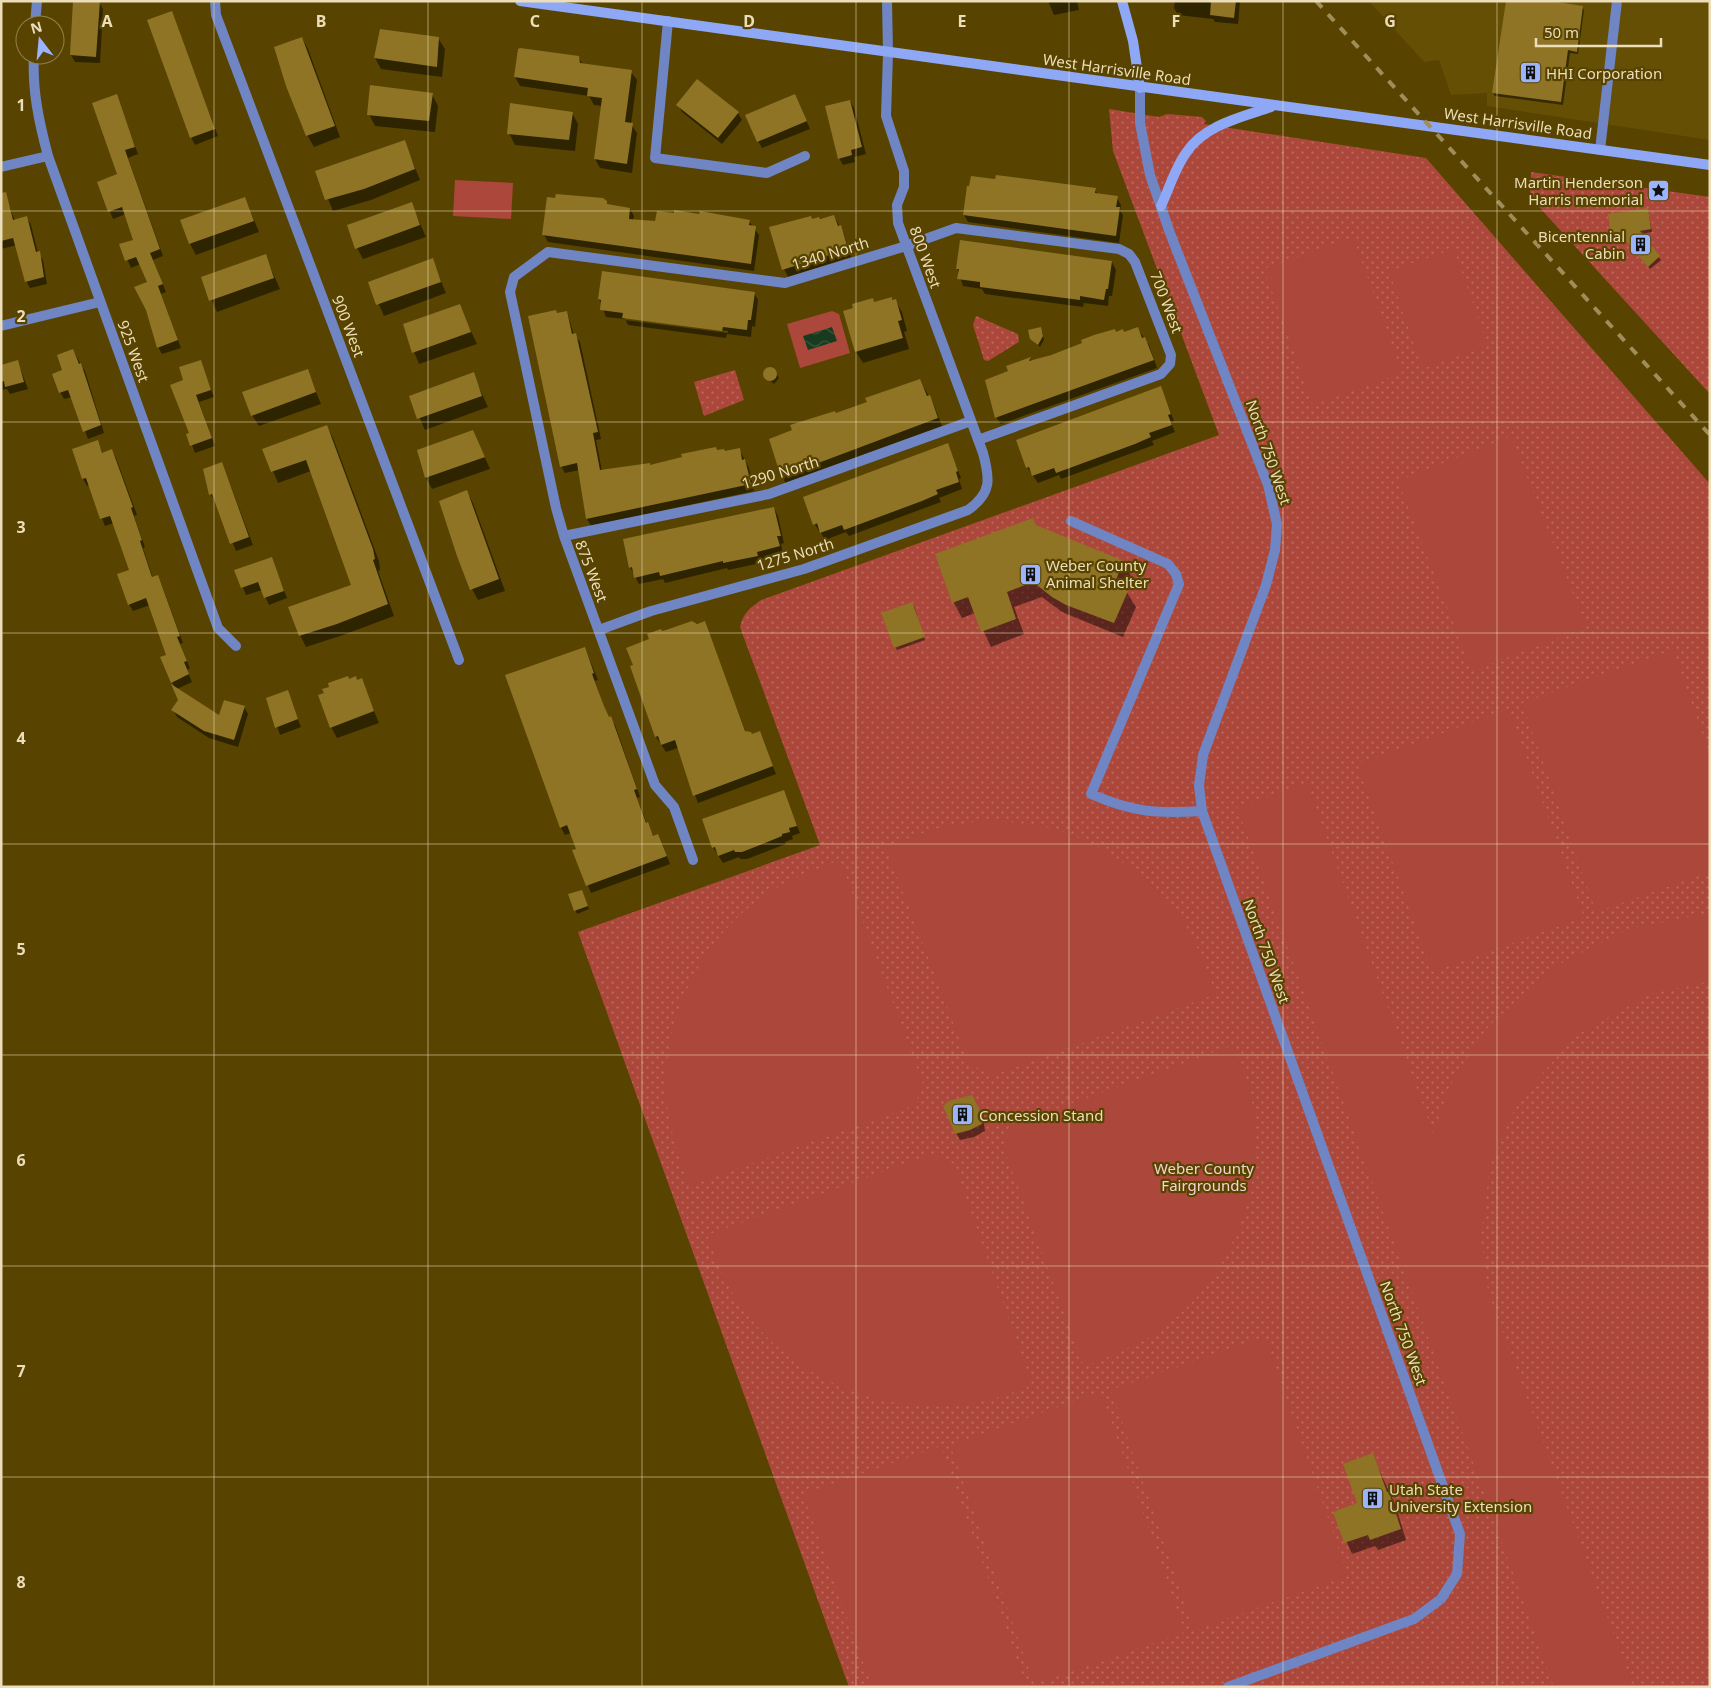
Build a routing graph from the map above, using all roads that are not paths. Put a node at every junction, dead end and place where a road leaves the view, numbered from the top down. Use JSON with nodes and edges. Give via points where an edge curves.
{"nodes":[{"id":1,"x":37,"y":1,"type":"edge"},
{"id":2,"x":215,"y":1,"type":"edge"},
{"id":3,"x":520,"y":1,"type":"edge"},
{"id":4,"x":887,"y":1,"type":"edge"},
{"id":5,"x":1122,"y":1,"type":"edge"},
{"id":6,"x":1617,"y":1,"type":"edge"},
{"id":7,"x":36,"y":15,"type":"edge"},
{"id":8,"x":668,"y":21,"type":"junction"},
{"id":9,"x":888,"y":53,"type":"junction"},
{"id":10,"x":35,"y":65,"type":"edge"},
{"id":11,"x":1140,"y":88,"type":"junction"},
{"id":12,"x":1273,"y":106,"type":"junction"},
{"id":13,"x":1600,"y":150,"type":"junction"},
{"id":14,"x":48,"y":156,"type":"junction"},
{"id":15,"x":805,"y":156,"type":"dead end"},
{"id":16,"x":1710,"y":165,"type":"edge"},
{"id":17,"x":1,"y":167,"type":"edge"},
{"id":18,"x":1161,"y":206,"type":"junction"},
{"id":19,"x":906,"y":246,"type":"junction"},
{"id":20,"x":1129,"y":254,"type":"joint"},
{"id":21,"x":514,"y":277,"type":"joint"},
{"id":22,"x":100,"y":302,"type":"junction"},
{"id":23,"x":1,"y":326,"type":"edge"},
{"id":24,"x":971,"y":421,"type":"junction"},
{"id":25,"x":978,"y":440,"type":"junction"},
{"id":26,"x":988,"y":486,"type":"joint"},
{"id":27,"x":1070,"y":521,"type":"dead end"},
{"id":28,"x":564,"y":536,"type":"junction"},
{"id":29,"x":599,"y":630,"type":"junction"},
{"id":30,"x":236,"y":646,"type":"dead end"},
{"id":31,"x":459,"y":660,"type":"dead end"},
{"id":32,"x":1202,"y":811,"type":"junction"},
{"id":33,"x":693,"y":860,"type":"dead end"},
{"id":34,"x":1228,"y":1687,"type":"edge"}],
"edges":[{"from":1,"to":7,"type":"street"},
{"from":2,"to":31,"type":"street","name":"900 West","via":[[216,15]]},
{"from":3,"to":8,"type":"main road","name":"West Harrisville Road"},
{"from":4,"to":9,"type":"street","name":"800 West"},
{"from":5,"to":11,"type":"main road","via":[[1133,41]]},
{"from":6,"to":13,"type":"street"},
{"from":8,"to":9,"type":"main road","name":"West Harrisville Road"},
{"from":8,"to":15,"type":"street","via":[[655,158],[767,173]]},
{"from":9,"to":11,"type":"main road","name":"West Harrisville Road"},
{"from":9,"to":19,"type":"street","name":"800 West","via":[[886,116],[904,171],[904,187],[897,205],[898,223]]},
{"from":10,"to":14,"type":"street","name":"925 West","via":[[37,110]]},
{"from":11,"to":12,"type":"main road","name":"West Harrisville Road"},
{"from":11,"to":18,"type":"street","name":"North 750 West","via":[[1143,146]]},
{"from":12,"to":13,"type":"main road","name":"West Harrisville Road"},
{"from":12,"to":18,"type":"main road","via":[[1222,125],[1201,138],[1186,152]]},
{"from":13,"to":16,"type":"main road","name":"West Harrisville Road"},
{"from":14,"to":17,"type":"street"},
{"from":14,"to":22,"type":"street","name":"925 West"},
{"from":18,"to":32,"type":"street","name":"North 750 West","via":[[1268,485],[1277,524],[1276,550],[1266,586],[1203,755],[1199,785]]},
{"from":19,"to":20,"type":"street","name":"1340 North","via":[[956,228],[1119,249]]},
{"from":19,"to":21,"type":"street","name":"1340 North","via":[[785,283],[548,252]]},
{"from":19,"to":24,"type":"street","name":"800 West"},
{"from":20,"to":25,"type":"street","name":"700 West","via":[[1171,354],[1170,364],[1161,374]]},
{"from":21,"to":28,"type":"street","name":"875 West","via":[[510,292]]},
{"from":22,"to":23,"type":"street"},
{"from":22,"to":30,"type":"street","name":"925 West","via":[[218,628]]},
{"from":24,"to":25,"type":"street","name":"800 West"},
{"from":24,"to":28,"type":"street","name":"1290 North","via":[[769,494]]},
{"from":25,"to":26,"type":"street","name":"800 West","via":[[987,468]]},
{"from":26,"to":29,"type":"street","name":"1275 North","via":[[981,501],[968,510],[804,569],[651,611]]},
{"from":27,"to":32,"type":"street","via":[[1168,564],[1179,584],[1091,794],[1120,806],[1163,814]]},
{"from":28,"to":29,"type":"street","name":"875 West"},
{"from":29,"to":33,"type":"street","name":"875 West","via":[[655,785],[674,807]]},
{"from":32,"to":34,"type":"street","name":"North 750 West","via":[[1460,1534],[1457,1574],[1441,1599],[1414,1619]]}]}
